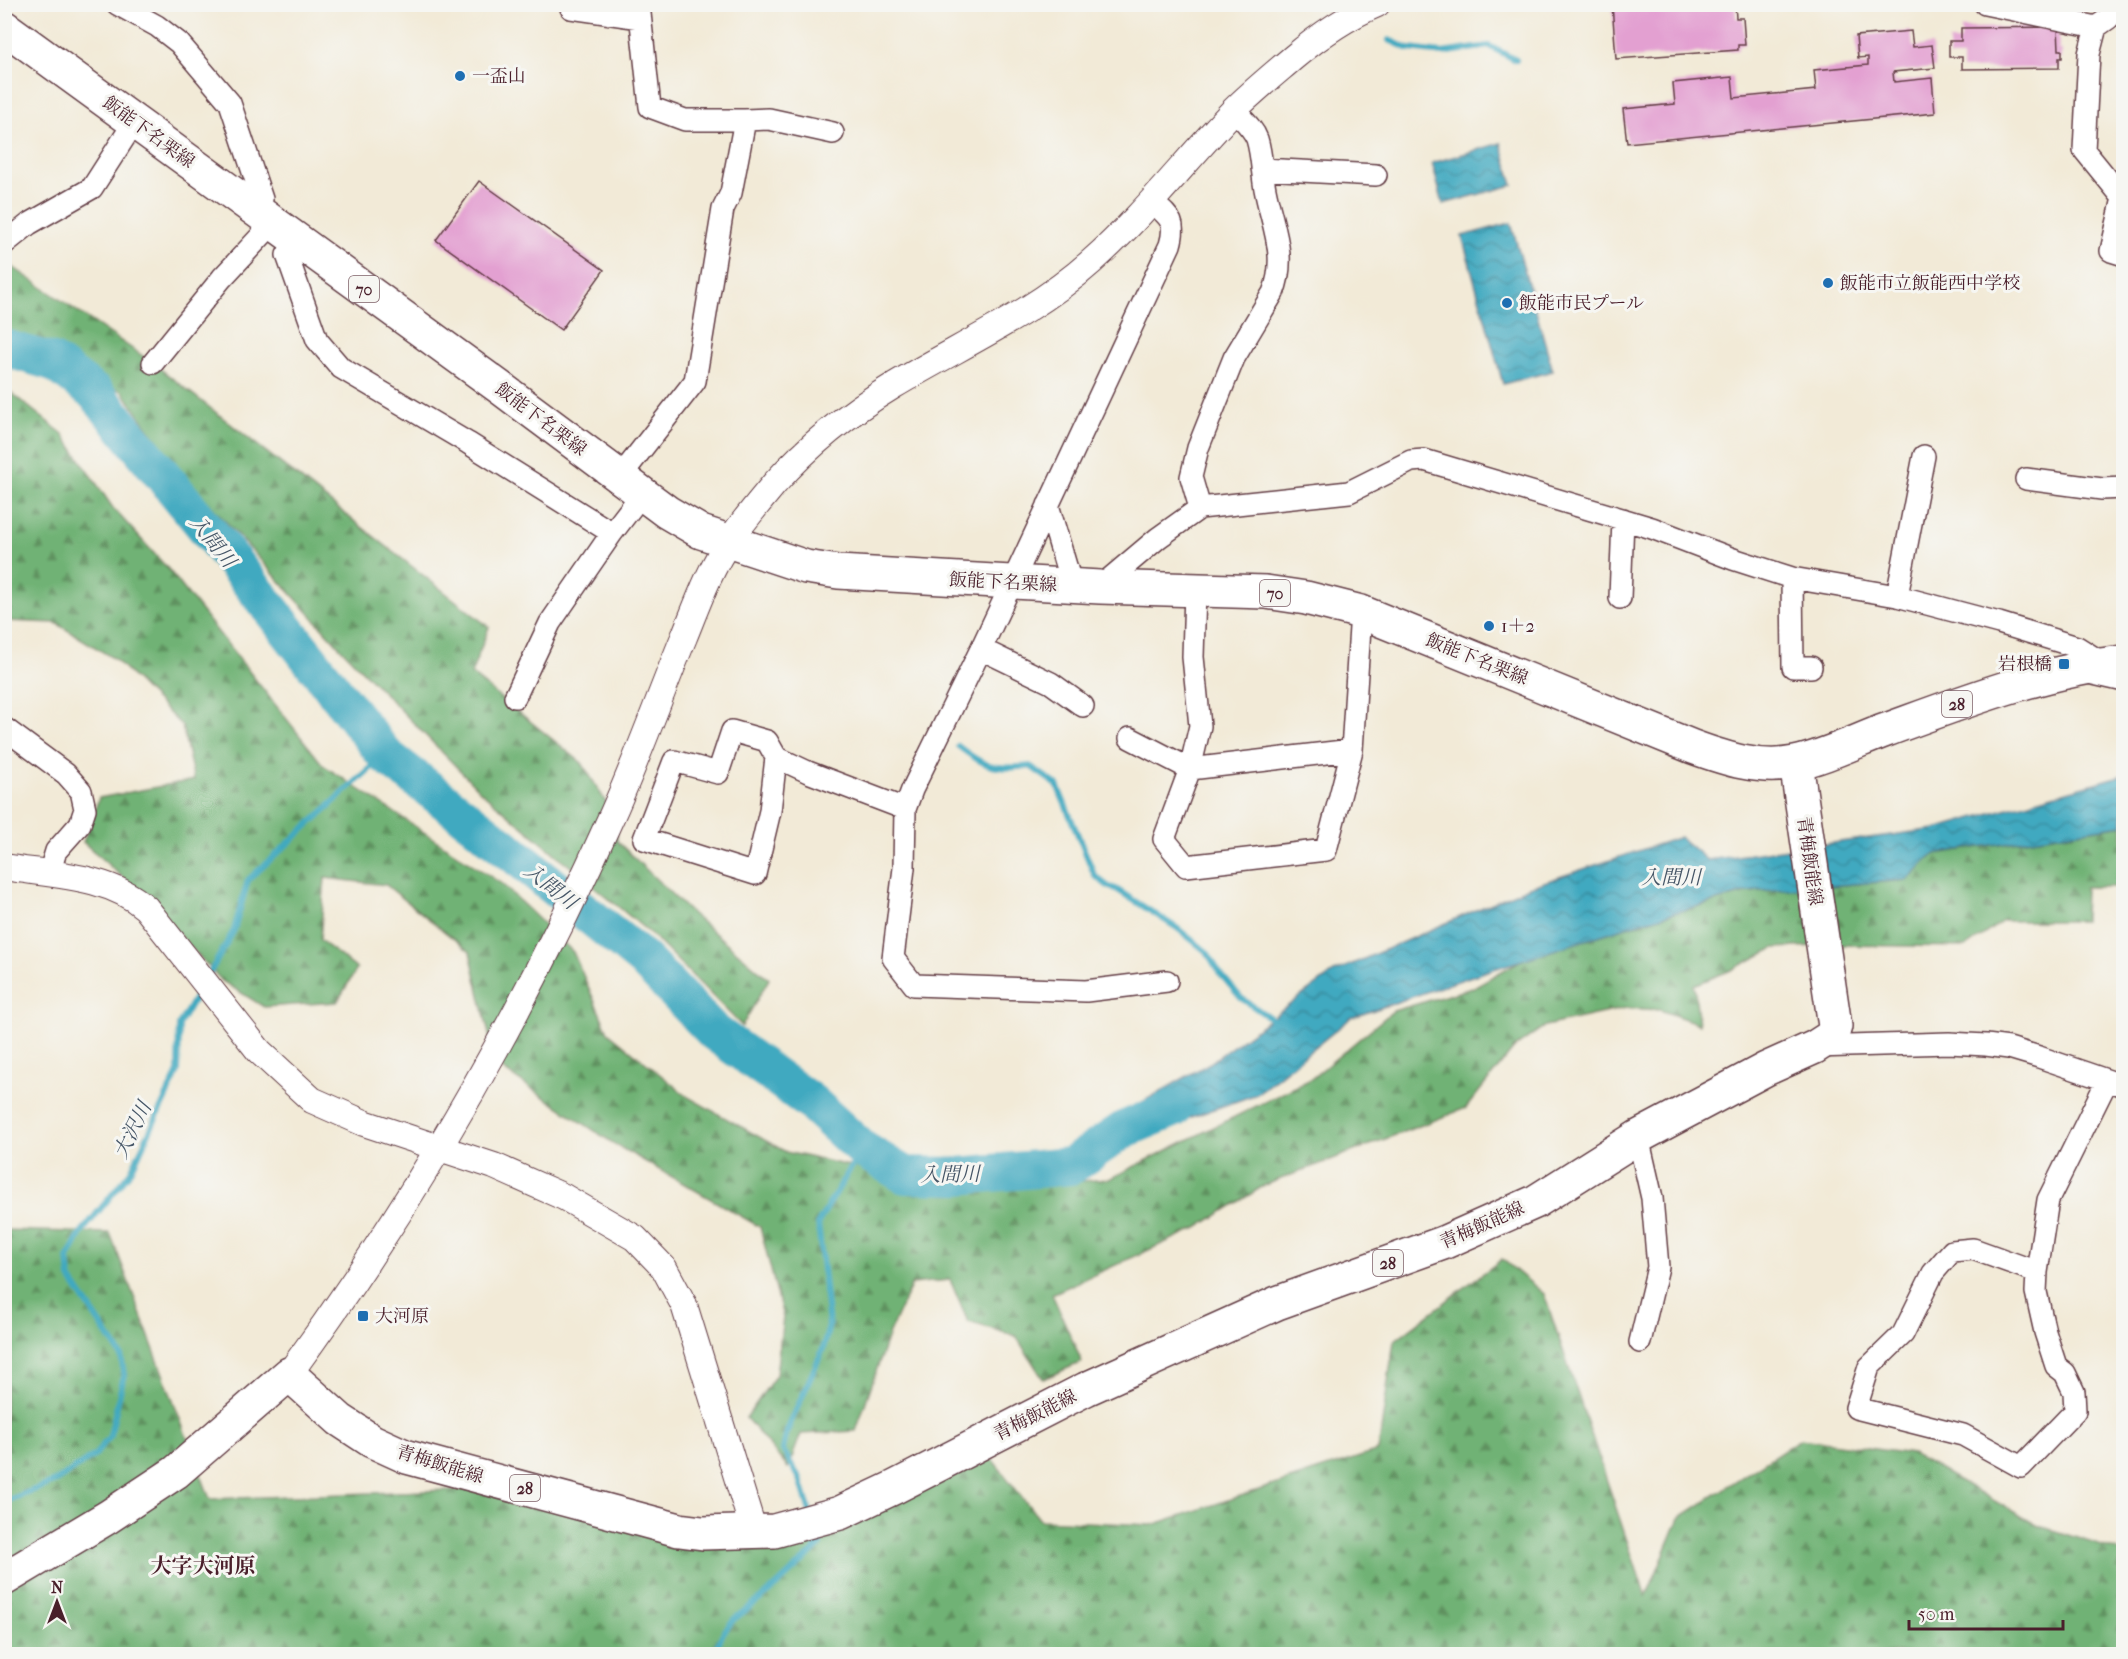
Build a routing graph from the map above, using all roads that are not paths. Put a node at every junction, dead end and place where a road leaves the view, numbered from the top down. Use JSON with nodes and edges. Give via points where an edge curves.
{"nodes":[{"id":1,"x":117,"y":4,"type":"edge"},
{"id":2,"x":1985,"y":4,"type":"edge"},
{"id":3,"x":571,"y":8,"type":"dead end"},
{"id":4,"x":1360,"y":8,"type":"edge"},
{"id":5,"x":639,"y":11,"type":"edge"},
{"id":6,"x":2110,"y":17,"type":"edge"},
{"id":7,"x":4,"y":27,"type":"edge"},
{"id":8,"x":1234,"y":110,"type":"junction"},
{"id":9,"x":745,"y":120,"type":"junction"},
{"id":10,"x":135,"y":122,"type":"junction"},
{"id":11,"x":833,"y":133,"type":"dead end"},
{"id":12,"x":1262,"y":169,"type":"junction"},
{"id":13,"x":1376,"y":175,"type":"dead end"},
{"id":14,"x":1152,"y":202,"type":"junction"},
{"id":15,"x":275,"y":224,"type":"junction"},
{"id":16,"x":4,"y":244,"type":"edge"},
{"id":17,"x":2124,"y":255,"type":"edge"},
{"id":18,"x":153,"y":363,"type":"dead end"},
{"id":19,"x":1924,"y":456,"type":"dead end"},
{"id":20,"x":2026,"y":479,"type":"dead end"},
{"id":21,"x":631,"y":486,"type":"junction"},
{"id":22,"x":2124,"y":488,"type":"edge"},
{"id":23,"x":1048,"y":505,"type":"junction"},
{"id":24,"x":1200,"y":508,"type":"junction"},
{"id":25,"x":1623,"y":519,"type":"junction"},
{"id":26,"x":612,"y":533,"type":"junction"},
{"id":27,"x":728,"y":542,"type":"junction"},
{"id":28,"x":1792,"y":578,"type":"junction"},
{"id":29,"x":1011,"y":583,"type":"junction"},
{"id":30,"x":1086,"y":587,"type":"junction"},
{"id":31,"x":1195,"y":591,"type":"junction"},
{"id":32,"x":1897,"y":596,"type":"junction"},
{"id":33,"x":1620,"y":598,"type":"dead end"},
{"id":34,"x":1360,"y":612,"type":"junction"},
{"id":35,"x":981,"y":649,"type":"junction"},
{"id":36,"x":1811,"y":667,"type":"dead end"},
{"id":37,"x":2106,"y":669,"type":"edge"},
{"id":38,"x":515,"y":697,"type":"dead end"},
{"id":39,"x":1083,"y":705,"type":"dead end"},
{"id":40,"x":4,"y":728,"type":"edge"},
{"id":41,"x":1130,"y":738,"type":"dead end"},
{"id":42,"x":1352,"y":750,"type":"junction"},
{"id":43,"x":776,"y":757,"type":"junction"},
{"id":44,"x":1796,"y":763,"type":"junction"},
{"id":45,"x":1190,"y":769,"type":"junction"},
{"id":46,"x":905,"y":809,"type":"junction"},
{"id":47,"x":4,"y":867,"type":"edge"},
{"id":48,"x":49,"y":874,"type":"junction"},
{"id":49,"x":1167,"y":981,"type":"dead end"},
{"id":50,"x":1815,"y":1047,"type":"junction"},
{"id":51,"x":2115,"y":1083,"type":"edge"},
{"id":52,"x":1638,"y":1137,"type":"junction"},
{"id":53,"x":440,"y":1147,"type":"junction"},
{"id":54,"x":2037,"y":1272,"type":"junction"},
{"id":55,"x":1640,"y":1342,"type":"dead end"},
{"id":56,"x":289,"y":1374,"type":"junction"},
{"id":57,"x":754,"y":1532,"type":"junction"},
{"id":58,"x":4,"y":1580,"type":"edge"}],
"edges":[{"from":1,"to":15,"type":"street","via":[[179,43],[230,103],[261,199]]},
{"from":2,"to":6,"type":"street"},
{"from":3,"to":5,"type":"street"},
{"from":4,"to":8,"type":"street"},
{"from":5,"to":9,"type":"street","via":[[650,107],[685,120]]},
{"from":6,"to":17,"type":"street","via":[[2089,54],[2084,150],[2123,198],[2111,251]]},
{"from":7,"to":10,"type":"main road","name":"飯能下名栗線","number":"70"},
{"from":8,"to":12,"type":"street","via":[[1253,131]]},
{"from":8,"to":14,"type":"street"},
{"from":9,"to":11,"type":"street","via":[[770,119]]},
{"from":9,"to":21,"type":"street","via":[[731,194],[723,209],[695,381]]},
{"from":10,"to":15,"type":"main road","name":"飯能下名栗線","number":"70"},
{"from":10,"to":16,"type":"street","via":[[92,188],[29,224]]},
{"from":12,"to":13,"type":"street"},
{"from":12,"to":24,"type":"street","via":[[1278,236],[1278,282],[1234,358],[1198,448],[1191,477]]},
{"from":14,"to":23,"type":"street","via":[[1170,218],[1174,231],[1170,245]]},
{"from":14,"to":27,"type":"street","via":[[1123,233],[1038,303],[895,385],[834,427],[775,484]]},
{"from":15,"to":18,"type":"street","via":[[222,278]]},
{"from":15,"to":21,"type":"main road","name":"飯能下名栗線","number":"70"},
{"from":15,"to":26,"type":"street","via":[[317,340],[341,368]]},
{"from":19,"to":32,"type":"street"},
{"from":20,"to":22,"type":"street","via":[[2102,489]]},
{"from":21,"to":26,"type":"street"},
{"from":21,"to":27,"type":"main road","name":"飯能下名栗線","number":"70","via":[[701,532]]},
{"from":23,"to":29,"type":"street"},
{"from":23,"to":30,"type":"street"},
{"from":24,"to":25,"type":"street","via":[[1349,492],[1411,461],[1424,460]]},
{"from":24,"to":30,"type":"street"},
{"from":25,"to":28,"type":"street"},
{"from":25,"to":33,"type":"street"},
{"from":26,"to":38,"type":"street","via":[[550,623]]},
{"from":27,"to":29,"type":"main road","name":"飯能下名栗線","number":"70","via":[[806,567],[838,572]]},
{"from":27,"to":53,"type":"street","via":[[700,598],[614,811],[501,1040]]},
{"from":28,"to":32,"type":"street"},
{"from":28,"to":36,"type":"street","via":[[1793,667]]},
{"from":29,"to":30,"type":"main road","name":"飯能下名栗線","number":"70"},
{"from":29,"to":35,"type":"street"},
{"from":30,"to":31,"type":"main road","name":"飯能下名栗線","number":"70"},
{"from":31,"to":34,"type":"main road","name":"飯能下名栗線","number":"70","via":[[1266,592]]},
{"from":31,"to":45,"type":"street","via":[[1193,657],[1200,726]]},
{"from":32,"to":37,"type":"street","via":[[2077,647]]},
{"from":34,"to":42,"type":"street"},
{"from":34,"to":44,"type":"main road","name":"飯能下名栗線","number":"70","via":[[1727,759],[1766,765]]},
{"from":35,"to":39,"type":"street","via":[[1051,683]]},
{"from":35,"to":46,"type":"street"},
{"from":37,"to":44,"type":"main road","name":"飯能下名栗線","number":"28","via":[[2036,679]]},
{"from":40,"to":48,"type":"street","via":[[66,774],[81,791],[85,809],[80,824],[56,851]]},
{"from":41,"to":45,"type":"street"},
{"from":42,"to":45,"type":"street"},
{"from":42,"to":45,"type":"street","via":[[1326,850],[1186,866],[1164,839]]},
{"from":43,"to":43,"type":"street","via":[[767,741],[732,731],[718,773],[674,761],[644,839],[755,874],[770,811]]},
{"from":43,"to":46,"type":"street"},
{"from":44,"to":50,"type":"main road","name":"青梅飯能線","number":"28","via":[[1835,1032]]},
{"from":46,"to":49,"type":"street","via":[[904,868],[893,958],[914,985],[1086,991]]},
{"from":47,"to":48,"type":"street"},
{"from":48,"to":53,"type":"street","via":[[97,882],[134,897],[259,1051],[312,1100],[364,1123]]},
{"from":50,"to":51,"type":"street","via":[[1986,1045],[2009,1048]]},
{"from":50,"to":52,"type":"main road","name":"青梅飯能線","number":"28"},
{"from":51,"to":54,"type":"street","via":[[2048,1200]]},
{"from":52,"to":55,"type":"street","via":[[1652,1198],[1658,1267]]},
{"from":52,"to":57,"type":"main road","name":"青梅飯能線","number":"28","via":[[1535,1202],[1443,1244],[1277,1303],[1086,1389],[840,1513],[774,1531]]},
{"from":53,"to":56,"type":"street","via":[[330,1319]]},
{"from":53,"to":57,"type":"street","via":[[564,1197],[635,1238],[664,1268],[684,1305]]},
{"from":54,"to":54,"type":"street","via":[[2036,1292],[2045,1332],[2056,1366],[2065,1372],[2074,1392],[2075,1411],[2020,1467],[1963,1435],[1856,1408],[1869,1367],[1903,1334],[1933,1272],[1952,1251],[1973,1249]]},
{"from":56,"to":57,"type":"main road","name":"青梅飯能線","number":"28","via":[[340,1420],[407,1457],[679,1530]]},
{"from":56,"to":58,"type":"main road","via":[[176,1472]]}]}
